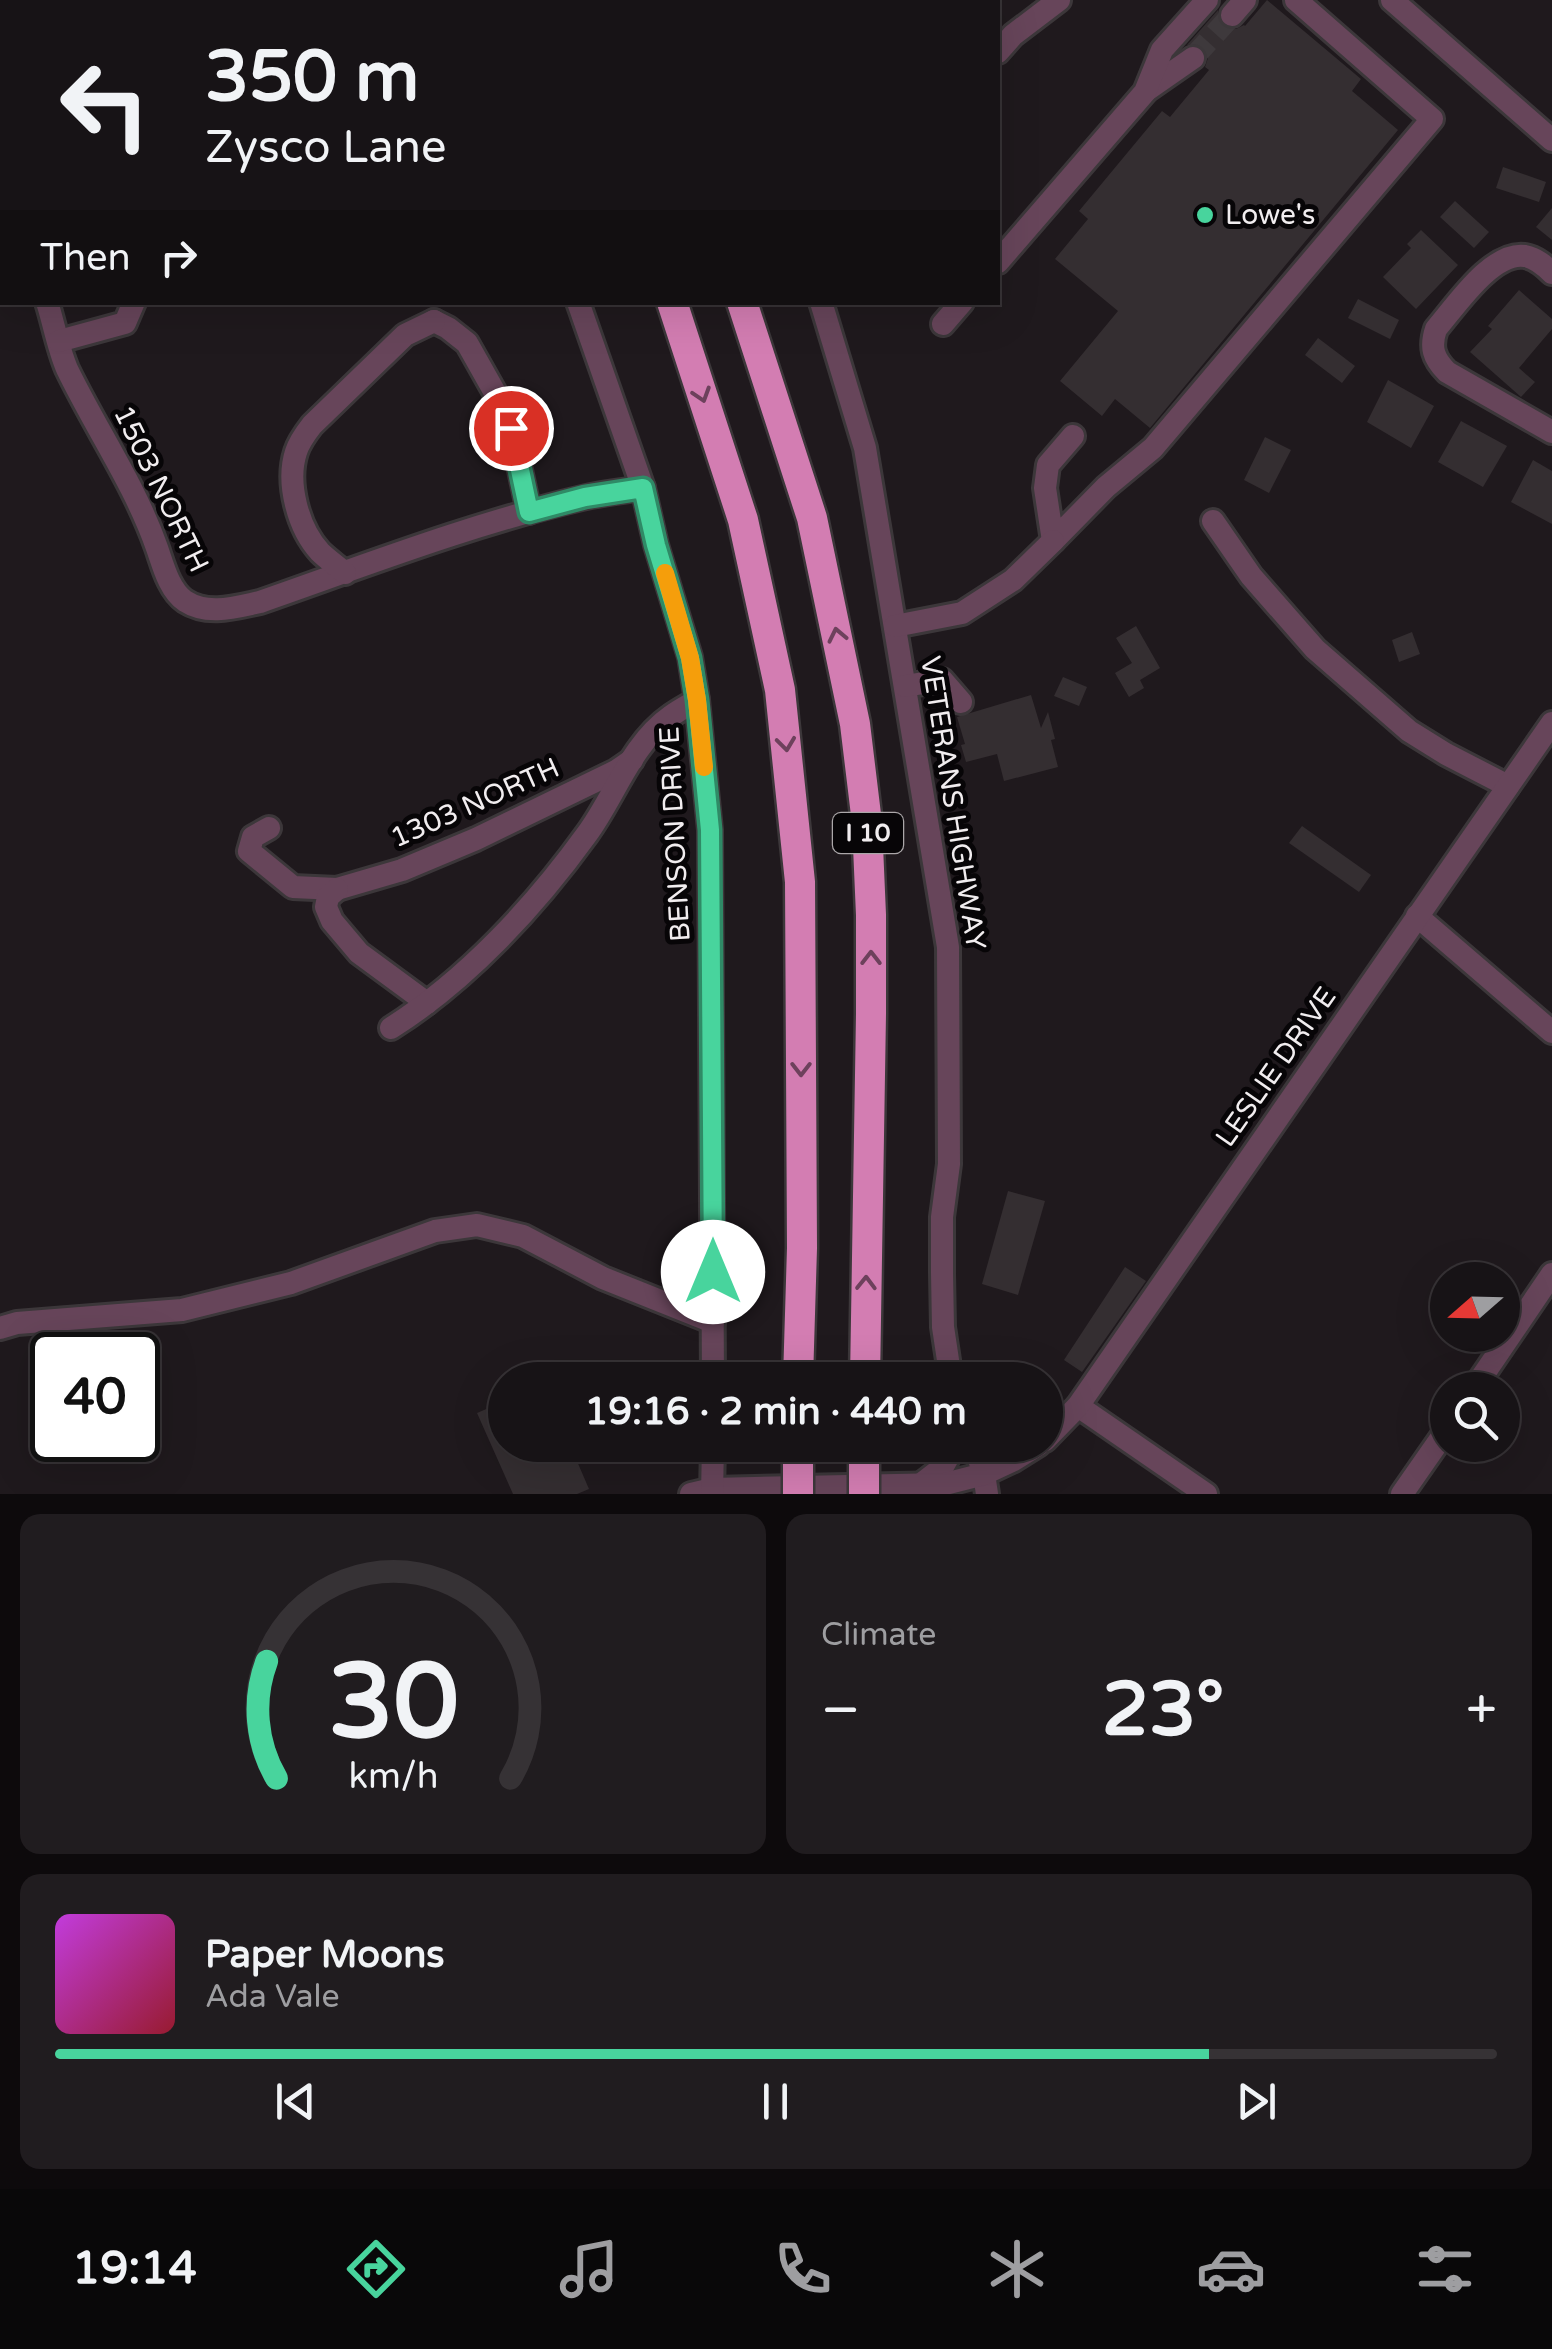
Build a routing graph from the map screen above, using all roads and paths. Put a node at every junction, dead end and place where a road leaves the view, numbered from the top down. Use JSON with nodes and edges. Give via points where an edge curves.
{"nodes":[{"id":1,"x":1059,"y":0,"type":"edge"},
{"id":2,"x":1206,"y":0,"type":"edge"},
{"id":3,"x":1296,"y":0,"type":"edge"},
{"id":4,"x":1392,"y":0,"type":"edge"},
{"id":5,"x":1000,"y":50,"type":"edge"},
{"id":6,"x":1193,"y":58,"type":"tunnel mouth"},
{"id":7,"x":1145,"y":92,"type":"junction"},
{"id":8,"x":1552,"y":140,"type":"edge"},
{"id":9,"x":1000,"y":260,"type":"edge"},
{"id":10,"x":1552,"y":272,"type":"edge"},
{"id":11,"x":47,"y":305,"type":"edge"},
{"id":12,"x":133,"y":305,"type":"edge"},
{"id":13,"x":579,"y":305,"type":"edge"},
{"id":14,"x":673,"y":305,"type":"edge"},
{"id":15,"x":743,"y":305,"type":"edge"},
{"id":16,"x":822,"y":305,"type":"edge"},
{"id":17,"x":959,"y":305,"type":"edge"},
{"id":18,"x":436,"y":312,"type":"edge"},
{"id":19,"x":943,"y":324,"type":"dead end"},
{"id":20,"x":59,"y":341,"type":"junction"},
{"id":21,"x":1552,"y":432,"type":"edge"},
{"id":22,"x":1073,"y":436,"type":"dead end"},
{"id":23,"x":643,"y":488,"type":"junction"},
{"id":24,"x":1045,"y":488,"type":"junction"},
{"id":25,"x":1029,"y":507,"type":"dead end"},
{"id":26,"x":529,"y":512,"type":"junction"},
{"id":27,"x":1213,"y":521,"type":"dead end"},
{"id":28,"x":1052,"y":541,"type":"junction"},
{"id":29,"x":345,"y":573,"type":"junction"},
{"id":30,"x":895,"y":626,"type":"junction"},
{"id":31,"x":906,"y":686,"type":"junction"},
{"id":32,"x":697,"y":700,"type":"junction"},
{"id":33,"x":962,"y":702,"type":"dead end"},
{"id":34,"x":1552,"y":723,"type":"edge"},
{"id":35,"x":632,"y":760,"type":"junction"},
{"id":36,"x":1508,"y":786,"type":"junction"},
{"id":37,"x":269,"y":828,"type":"dead end"},
{"id":38,"x":337,"y":889,"type":"junction"},
{"id":39,"x":1417,"y":916,"type":"junction"},
{"id":40,"x":426,"y":1004,"type":"junction"},
{"id":41,"x":392,"y":1028,"type":"dead end"},
{"id":42,"x":1552,"y":1032,"type":"edge"},
{"id":43,"x":1552,"y":1274,"type":"edge"},
{"id":44,"x":713,"y":1322,"type":"junction"},
{"id":45,"x":0,"y":1328,"type":"edge"},
{"id":46,"x":713,"y":1362,"type":"edge"},
{"id":47,"x":799,"y":1362,"type":"edge"},
{"id":48,"x":865,"y":1362,"type":"edge"},
{"id":49,"x":948,"y":1362,"type":"edge"},
{"id":50,"x":1485,"y":1372,"type":"edge"},
{"id":51,"x":1078,"y":1406,"type":"junction"},
{"id":52,"x":1063,"y":1421,"type":"edge"},
{"id":53,"x":1430,"y":1454,"type":"edge"},
{"id":54,"x":710,"y":1462,"type":"edge"},
{"id":55,"x":798,"y":1462,"type":"edge"},
{"id":56,"x":864,"y":1462,"type":"edge"},
{"id":57,"x":945,"y":1462,"type":"edge"},
{"id":58,"x":1012,"y":1462,"type":"edge"},
{"id":59,"x":986,"y":1484,"type":"edge"},
{"id":60,"x":920,"y":1486,"type":"junction"},
{"id":61,"x":951,"y":1489,"type":"edge"},
{"id":62,"x":705,"y":1492,"type":"edge"},
{"id":63,"x":798,"y":1494,"type":"edge"},
{"id":64,"x":864,"y":1494,"type":"edge"},
{"id":65,"x":1206,"y":1494,"type":"edge"},
{"id":66,"x":1402,"y":1494,"type":"edge"}],
"edges":[{"from":1,"to":5,"type":"street"},
{"from":2,"to":7,"type":"street","via":[[1162,50]]},
{"from":3,"to":28,"type":"street","via":[[1432,119],[1153,448]]},
{"from":4,"to":8,"type":"street"},
{"from":6,"to":7,"type":"street"},
{"from":7,"to":9,"type":"street"},
{"from":10,"to":21,"type":"street","via":[[1526,256],[1491,266],[1432,341],[1446,372]]},
{"from":11,"to":20,"type":"street","name":"1503 NORTH"},
{"from":12,"to":20,"type":"street","via":[[126,323]]},
{"from":13,"to":23,"type":"street","name":"BENSON DRIVE"},
{"from":14,"to":47,"type":"highway","number":"I 10","one_way":true,"via":[[743,520],[782,709],[800,882]]},
{"from":48,"to":15,"type":"highway","number":"I 10","one_way":true,"via":[[868,823],[848,683],[812,518]]},
{"from":16,"to":30,"type":"street","name":"VETERANS HIGHWAY","via":[[865,448]]},
{"from":17,"to":19,"type":"street"},
{"from":18,"to":26,"type":"street","via":[[466,342],[494,391],[511,428]]},
{"from":18,"to":29,"type":"street","via":[[312,425],[296,452],[293,485],[301,518],[320,552]]},
{"from":20,"to":29,"type":"street","name":"1503 NORTH","via":[[180,598],[232,608]]},
{"from":22,"to":24,"type":"street","via":[[1048,465]]},
{"from":23,"to":26,"type":"street"},
{"from":23,"to":32,"type":"street","name":"BENSON DRIVE"},
{"from":24,"to":25,"type":"street"},
{"from":24,"to":28,"type":"street"},
{"from":26,"to":29,"type":"street"},
{"from":27,"to":36,"type":"street","via":[[1315,648],[1410,731]]},
{"from":28,"to":30,"type":"street","via":[[1013,580],[962,613]]},
{"from":30,"to":31,"type":"street","name":"VETERANS HIGHWAY"},
{"from":31,"to":33,"type":"street","via":[[942,680]]},
{"from":31,"to":49,"type":"street","name":"VETERANS HIGHWAY","via":[[948,947],[949,1164],[942,1272]]},
{"from":32,"to":35,"type":"street","via":[[670,716]]},
{"from":32,"to":44,"type":"street","name":"BENSON DRIVE","via":[[710,830]]},
{"from":34,"to":36,"type":"street","name":"LESLIE DRIVE"},
{"from":35,"to":38,"type":"street","name":"1303 NORTH","via":[[476,839]]},
{"from":35,"to":40,"type":"street","via":[[601,814],[539,895]]},
{"from":36,"to":39,"type":"street","name":"LESLIE DRIVE"},
{"from":37,"to":38,"type":"street","via":[[253,837],[249,852],[292,887]]},
{"from":38,"to":40,"type":"street","via":[[326,908],[332,921],[360,953]]},
{"from":39,"to":42,"type":"street"},
{"from":39,"to":51,"type":"street","name":"LESLIE DRIVE"},
{"from":40,"to":41,"type":"street"},
{"from":43,"to":50,"type":"street"},
{"from":44,"to":45,"type":"street","via":[[603,1278],[522,1236],[477,1225],[434,1231],[292,1283],[182,1310]]},
{"from":44,"to":46,"type":"street","name":"BENSON DRIVE"},
{"from":51,"to":52,"type":"street","name":"LESLIE DRIVE"},
{"from":51,"to":65,"type":"street"},
{"from":53,"to":66,"type":"street"},
{"from":54,"to":62,"type":"street"},
{"from":55,"to":63,"type":"highway","bridge":true},
{"from":56,"to":64,"type":"highway","bridge":true},
{"from":57,"to":60,"type":"street"},
{"from":58,"to":59,"type":"street"},
{"from":59,"to":61,"type":"street"},
{"from":60,"to":61,"type":"street"},
{"from":60,"to":62,"type":"street"}]}
